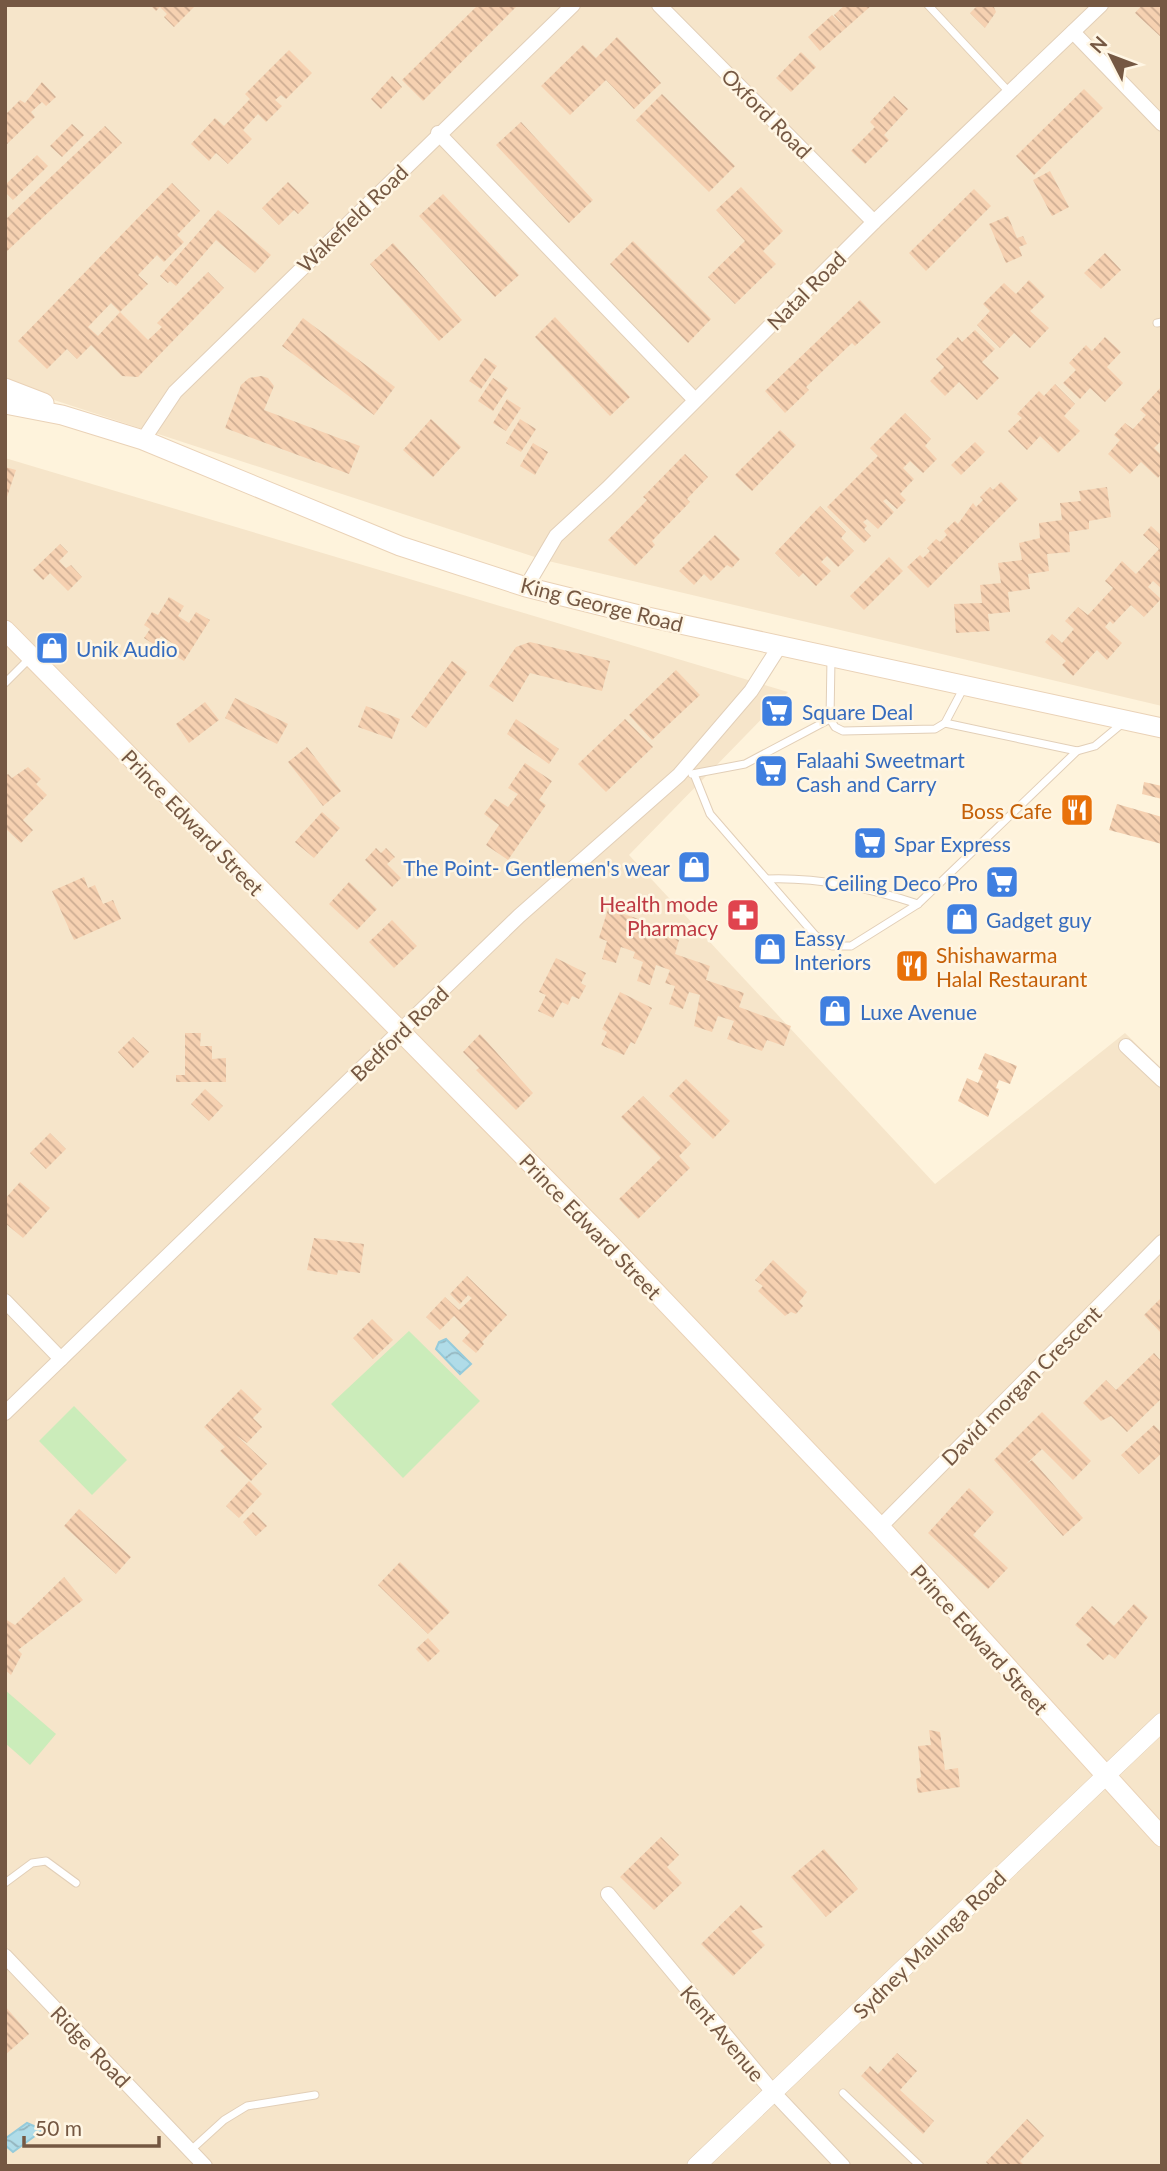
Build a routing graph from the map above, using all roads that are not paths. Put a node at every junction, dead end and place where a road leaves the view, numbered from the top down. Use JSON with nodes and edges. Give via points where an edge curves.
{"nodes":[{"id":1,"x":573,"y":5,"type":"edge"},
{"id":2,"x":659,"y":5,"type":"edge"},
{"id":3,"x":928,"y":5,"type":"edge"},
{"id":4,"x":1101,"y":5,"type":"edge"},
{"id":5,"x":1073,"y":32,"type":"junction"},
{"id":6,"x":1010,"y":93,"type":"junction"},
{"id":7,"x":1162,"y":124,"type":"edge"},
{"id":8,"x":438,"y":134,"type":"junction"},
{"id":9,"x":874,"y":222,"type":"junction"},
{"id":10,"x":5,"y":388,"type":"edge"},
{"id":11,"x":695,"y":400,"type":"junction"},
{"id":12,"x":5,"y":404,"type":"edge"},
{"id":13,"x":62,"y":415,"type":"junction"},
{"id":14,"x":142,"y":440,"type":"junction"},
{"id":15,"x":526,"y":587,"type":"junction"},
{"id":16,"x":5,"y":629,"type":"edge"},
{"id":17,"x":781,"y":644,"type":"junction"},
{"id":18,"x":831,"y":655,"type":"junction"},
{"id":19,"x":32,"y":656,"type":"junction"},
{"id":20,"x":5,"y":683,"type":"edge"},
{"id":21,"x":965,"y":684,"type":"junction"},
{"id":22,"x":830,"y":719,"type":"junction"},
{"id":23,"x":1127,"y":720,"type":"junction"},
{"id":24,"x":945,"y":723,"type":"junction"},
{"id":25,"x":1162,"y":728,"type":"edge"},
{"id":26,"x":1077,"y":751,"type":"junction"},
{"id":27,"x":687,"y":775,"type":"junction"},
{"id":28,"x":767,"y":879,"type":"junction"},
{"id":29,"x":918,"y":904,"type":"junction"},
{"id":30,"x":399,"y":1033,"type":"junction"},
{"id":31,"x":1126,"y":1046,"type":"dead end"},
{"id":32,"x":1162,"y":1080,"type":"edge"},
{"id":33,"x":1162,"y":1242,"type":"edge"},
{"id":34,"x":5,"y":1301,"type":"edge"},
{"id":35,"x":61,"y":1359,"type":"junction"},
{"id":36,"x":5,"y":1413,"type":"edge"},
{"id":37,"x":880,"y":1527,"type":"junction"},
{"id":38,"x":1162,"y":1722,"type":"edge"},
{"id":39,"x":1105,"y":1777,"type":"junction"},
{"id":40,"x":1162,"y":1837,"type":"edge"},
{"id":41,"x":5,"y":1883,"type":"edge"},
{"id":42,"x":76,"y":1883,"type":"dead end"},
{"id":43,"x":608,"y":1894,"type":"dead end"},
{"id":44,"x":5,"y":1956,"type":"edge"},
{"id":45,"x":773,"y":2092,"type":"junction"},
{"id":46,"x":843,"y":2093,"type":"dead end"},
{"id":47,"x":315,"y":2095,"type":"dead end"},
{"id":48,"x":198,"y":2161,"type":"edge"},
{"id":49,"x":696,"y":2166,"type":"edge"},
{"id":50,"x":843,"y":2166,"type":"edge"},
{"id":51,"x":920,"y":2166,"type":"edge"}],
"edges":[{"from":1,"to":8,"type":"street","name":"Wakefield Road"},
{"from":2,"to":9,"type":"street","name":"Oxford Road"},
{"from":3,"to":6,"type":"lane"},
{"from":4,"to":5,"type":"street","name":"Natal Road"},
{"from":5,"to":6,"type":"street","name":"Natal Road"},
{"from":5,"to":7,"type":"street"},
{"from":6,"to":9,"type":"street","name":"Natal Road"},
{"from":8,"to":11,"type":"street"},
{"from":8,"to":14,"type":"street","name":"Wakefield Road","via":[[175,392]]},
{"from":9,"to":11,"type":"street","name":"Natal Road"},
{"from":10,"to":13,"type":"main road","name":"King George Road","via":[[39,400]]},
{"from":11,"to":15,"type":"street","name":"Natal Road","via":[[556,536]]},
{"from":12,"to":13,"type":"main road","name":"King George Road"},
{"from":13,"to":14,"type":"main road","name":"King George Road"},
{"from":14,"to":15,"type":"main road","name":"King George Road","via":[[400,546]]},
{"from":15,"to":17,"type":"main road","name":"King George Road"},
{"from":16,"to":19,"type":"main road","name":"Prince Edward Street"},
{"from":17,"to":18,"type":"main road","name":"King George Road"},
{"from":17,"to":27,"type":"street","name":"Bedford Road"},
{"from":18,"to":21,"type":"main road","name":"King George Road"},
{"from":18,"to":22,"type":"lane"},
{"from":19,"to":20,"type":"lane"},
{"from":19,"to":30,"type":"main road","name":"Prince Edward Street"},
{"from":21,"to":23,"type":"main road","name":"King George Road"},
{"from":21,"to":24,"type":"lane"},
{"from":22,"to":24,"type":"lane","via":[[843,732],[935,729]]},
{"from":22,"to":27,"type":"lane","via":[[745,764]]},
{"from":23,"to":25,"type":"main road","name":"King George Road"},
{"from":23,"to":26,"type":"lane","via":[[1095,746]]},
{"from":24,"to":26,"type":"lane"},
{"from":26,"to":29,"type":"lane"},
{"from":27,"to":28,"type":"lane","via":[[710,814]]},
{"from":27,"to":30,"type":"street","name":"Bedford Road","via":[[519,916]]},
{"from":28,"to":29,"type":"lane","via":[[801,877]]},
{"from":28,"to":29,"type":"lane","via":[[815,935],[832,946],[851,946]]},
{"from":30,"to":35,"type":"street","name":"Bedford Road"},
{"from":30,"to":37,"type":"main road","name":"Prince Edward Street","via":[[598,1232]]},
{"from":31,"to":32,"type":"street"},
{"from":33,"to":37,"type":"street","name":"David morgan Crescent"},
{"from":34,"to":35,"type":"street"},
{"from":35,"to":36,"type":"street","name":"Bedford Road"},
{"from":37,"to":39,"type":"main road","name":"Prince Edward Street"},
{"from":38,"to":39,"type":"street","name":"Sydney Malunga Road"},
{"from":39,"to":40,"type":"main road","name":"Prince Edward Street"},
{"from":39,"to":45,"type":"street","name":"Sydney Malunga Road"},
{"from":41,"to":42,"type":"lane","via":[[32,1863],[46,1861]]},
{"from":43,"to":45,"type":"street","name":"Kent Avenue"},
{"from":44,"to":48,"type":"street","name":"Ridge Road"},
{"from":45,"to":49,"type":"street","name":"Sydney Malunga Road"},
{"from":45,"to":50,"type":"street","name":"Kent Avenue"},
{"from":46,"to":51,"type":"lane"},
{"from":47,"to":48,"type":"lane","via":[[247,2106],[224,2120]]}]}
